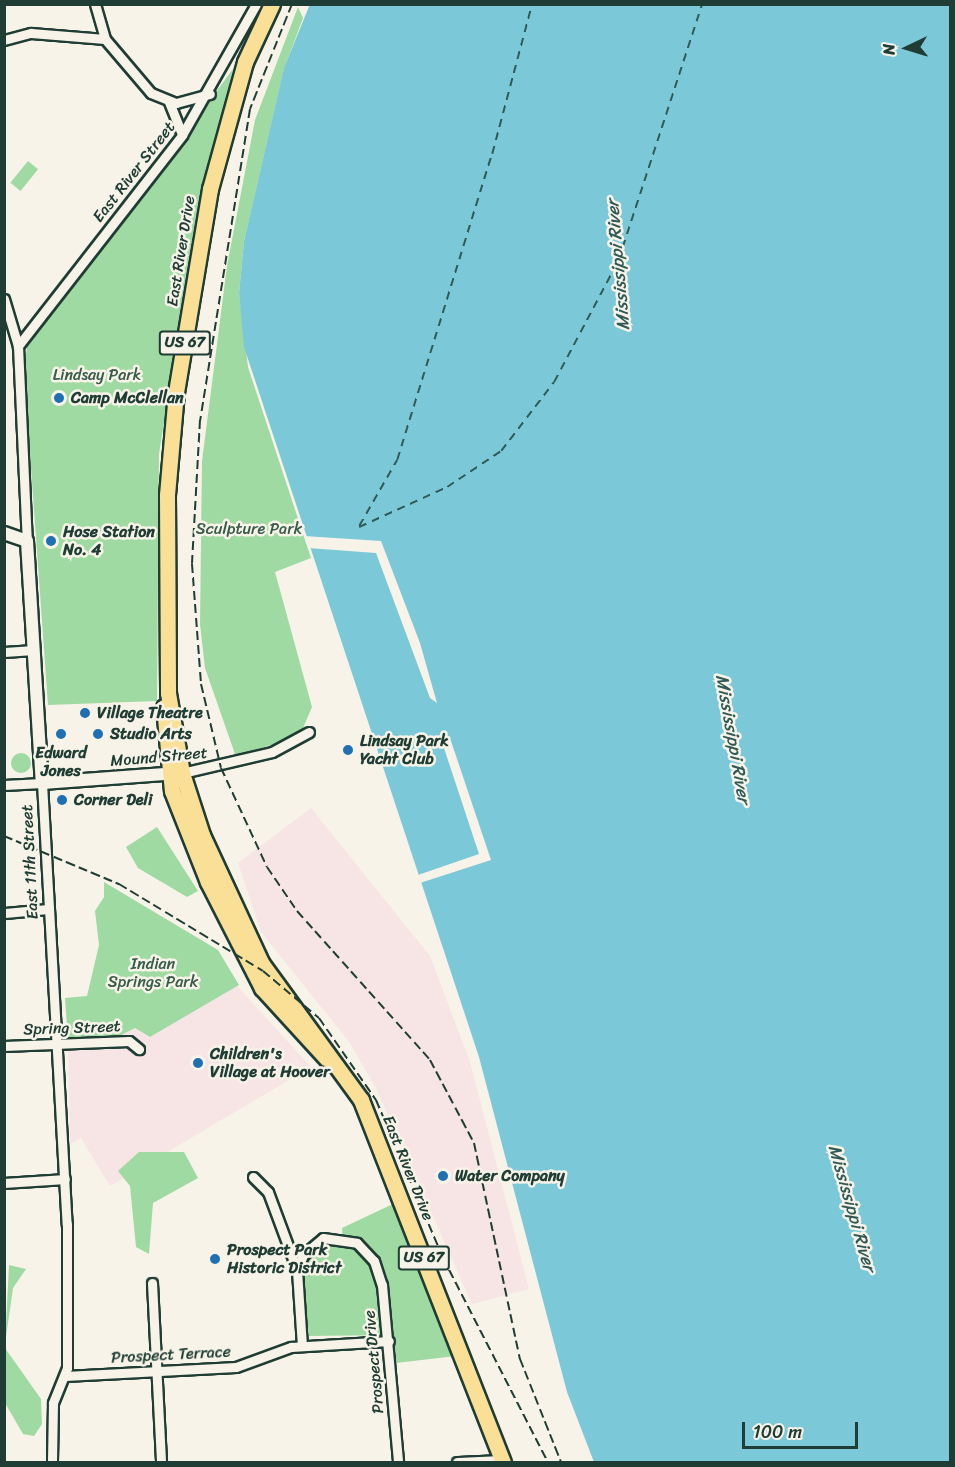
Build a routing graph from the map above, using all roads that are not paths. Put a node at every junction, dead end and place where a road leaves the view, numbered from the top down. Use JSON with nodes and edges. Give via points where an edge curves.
{"nodes":[{"id":1,"x":95,"y":4,"type":"edge"},
{"id":2,"x":256,"y":4,"type":"edge"},
{"id":3,"x":272,"y":4,"type":"edge"},
{"id":4,"x":105,"y":39,"type":"junction"},
{"id":5,"x":4,"y":40,"type":"edge"},
{"id":6,"x":210,"y":94,"type":"junction"},
{"id":7,"x":170,"y":102,"type":"junction"},
{"id":8,"x":182,"y":135,"type":"junction"},
{"id":9,"x":4,"y":299,"type":"edge"},
{"id":10,"x":18,"y":346,"type":"junction"},
{"id":11,"x":4,"y":532,"type":"edge"},
{"id":12,"x":27,"y":541,"type":"junction"},
{"id":13,"x":34,"y":650,"type":"junction"},
{"id":14,"x":4,"y":652,"type":"edge"},
{"id":15,"x":309,"y":732,"type":"dead end"},
{"id":16,"x":175,"y":773,"type":"junction"},
{"id":17,"x":42,"y":783,"type":"junction"},
{"id":18,"x":4,"y":785,"type":"edge"},
{"id":19,"x":49,"y":909,"type":"junction"},
{"id":20,"x":4,"y":913,"type":"edge"},
{"id":21,"x":57,"y":1044,"type":"junction"},
{"id":22,"x":4,"y":1046,"type":"edge"},
{"id":23,"x":139,"y":1048,"type":"dead end"},
{"id":24,"x":253,"y":1177,"type":"dead end"},
{"id":25,"x":65,"y":1179,"type":"junction"},
{"id":26,"x":4,"y":1183,"type":"edge"},
{"id":27,"x":289,"y":1240,"type":"junction"},
{"id":28,"x":310,"y":1245,"type":"junction"},
{"id":29,"x":297,"y":1270,"type":"junction"},
{"id":30,"x":152,"y":1283,"type":"dead end"},
{"id":31,"x":389,"y":1341,"type":"junction"},
{"id":32,"x":302,"y":1346,"type":"junction"},
{"id":33,"x":156,"y":1371,"type":"junction"},
{"id":34,"x":64,"y":1376,"type":"junction"},
{"id":35,"x":503,"y":1461,"type":"edge"},
{"id":36,"x":52,"y":1462,"type":"edge"},
{"id":37,"x":161,"y":1462,"type":"edge"},
{"id":38,"x":398,"y":1462,"type":"edge"},
{"id":39,"x":457,"y":1462,"type":"edge"}],
"edges":[{"from":1,"to":4,"type":"street"},
{"from":2,"to":6,"type":"street","name":"East River Street"},
{"from":3,"to":16,"type":"main road","name":"East River Drive","number":"US 67","via":[[245,62],[210,189],[176,392],[167,495],[168,693]]},
{"from":4,"to":5,"type":"street","via":[[31,33]]},
{"from":4,"to":7,"type":"street","via":[[151,93]]},
{"from":6,"to":7,"type":"street"},
{"from":6,"to":8,"type":"street","name":"East River Street"},
{"from":7,"to":8,"type":"street"},
{"from":8,"to":10,"type":"street","name":"East River Street"},
{"from":9,"to":10,"type":"street","name":"East 11th Street"},
{"from":10,"to":12,"type":"street","name":"East 11th Street"},
{"from":11,"to":12,"type":"street"},
{"from":12,"to":13,"type":"street","name":"East 11th Street"},
{"from":13,"to":14,"type":"street"},
{"from":13,"to":17,"type":"street","name":"East 11th Street"},
{"from":15,"to":16,"type":"street","name":"Mound Street","via":[[272,752]]},
{"from":16,"to":17,"type":"street","name":"Mound Street"},
{"from":16,"to":35,"type":"main road","name":"East River Drive","number":"US 67","via":[[262,964],[361,1100]]},
{"from":17,"to":18,"type":"street","name":"Mound Street"},
{"from":17,"to":19,"type":"street","name":"East 11th Street"},
{"from":19,"to":20,"type":"street"},
{"from":19,"to":21,"type":"street","name":"East 11th Street"},
{"from":21,"to":22,"type":"street","name":"Spring Street"},
{"from":21,"to":23,"type":"street","name":"Spring Street","via":[[129,1041]]},
{"from":21,"to":25,"type":"street","name":"East 11th Street"},
{"from":24,"to":27,"type":"street","via":[[265,1188]]},
{"from":25,"to":26,"type":"street"},
{"from":25,"to":34,"type":"street","name":"East 11th Street"},
{"from":27,"to":28,"type":"street"},
{"from":27,"to":29,"type":"street"},
{"from":28,"to":29,"type":"street"},
{"from":28,"to":31,"type":"street","name":"Prospect Drive","via":[[323,1238],[347,1238],[374,1261]]},
{"from":29,"to":32,"type":"street"},
{"from":30,"to":33,"type":"street"},
{"from":31,"to":32,"type":"street","name":"Prospect Terrace"},
{"from":31,"to":38,"type":"street","name":"Prospect Drive"},
{"from":32,"to":33,"type":"street","name":"Prospect Terrace","via":[[236,1367]]},
{"from":33,"to":34,"type":"street","name":"Prospect Terrace"},
{"from":33,"to":37,"type":"street"},
{"from":34,"to":36,"type":"street","via":[[53,1400]]},
{"from":35,"to":39,"type":"street"}]}
